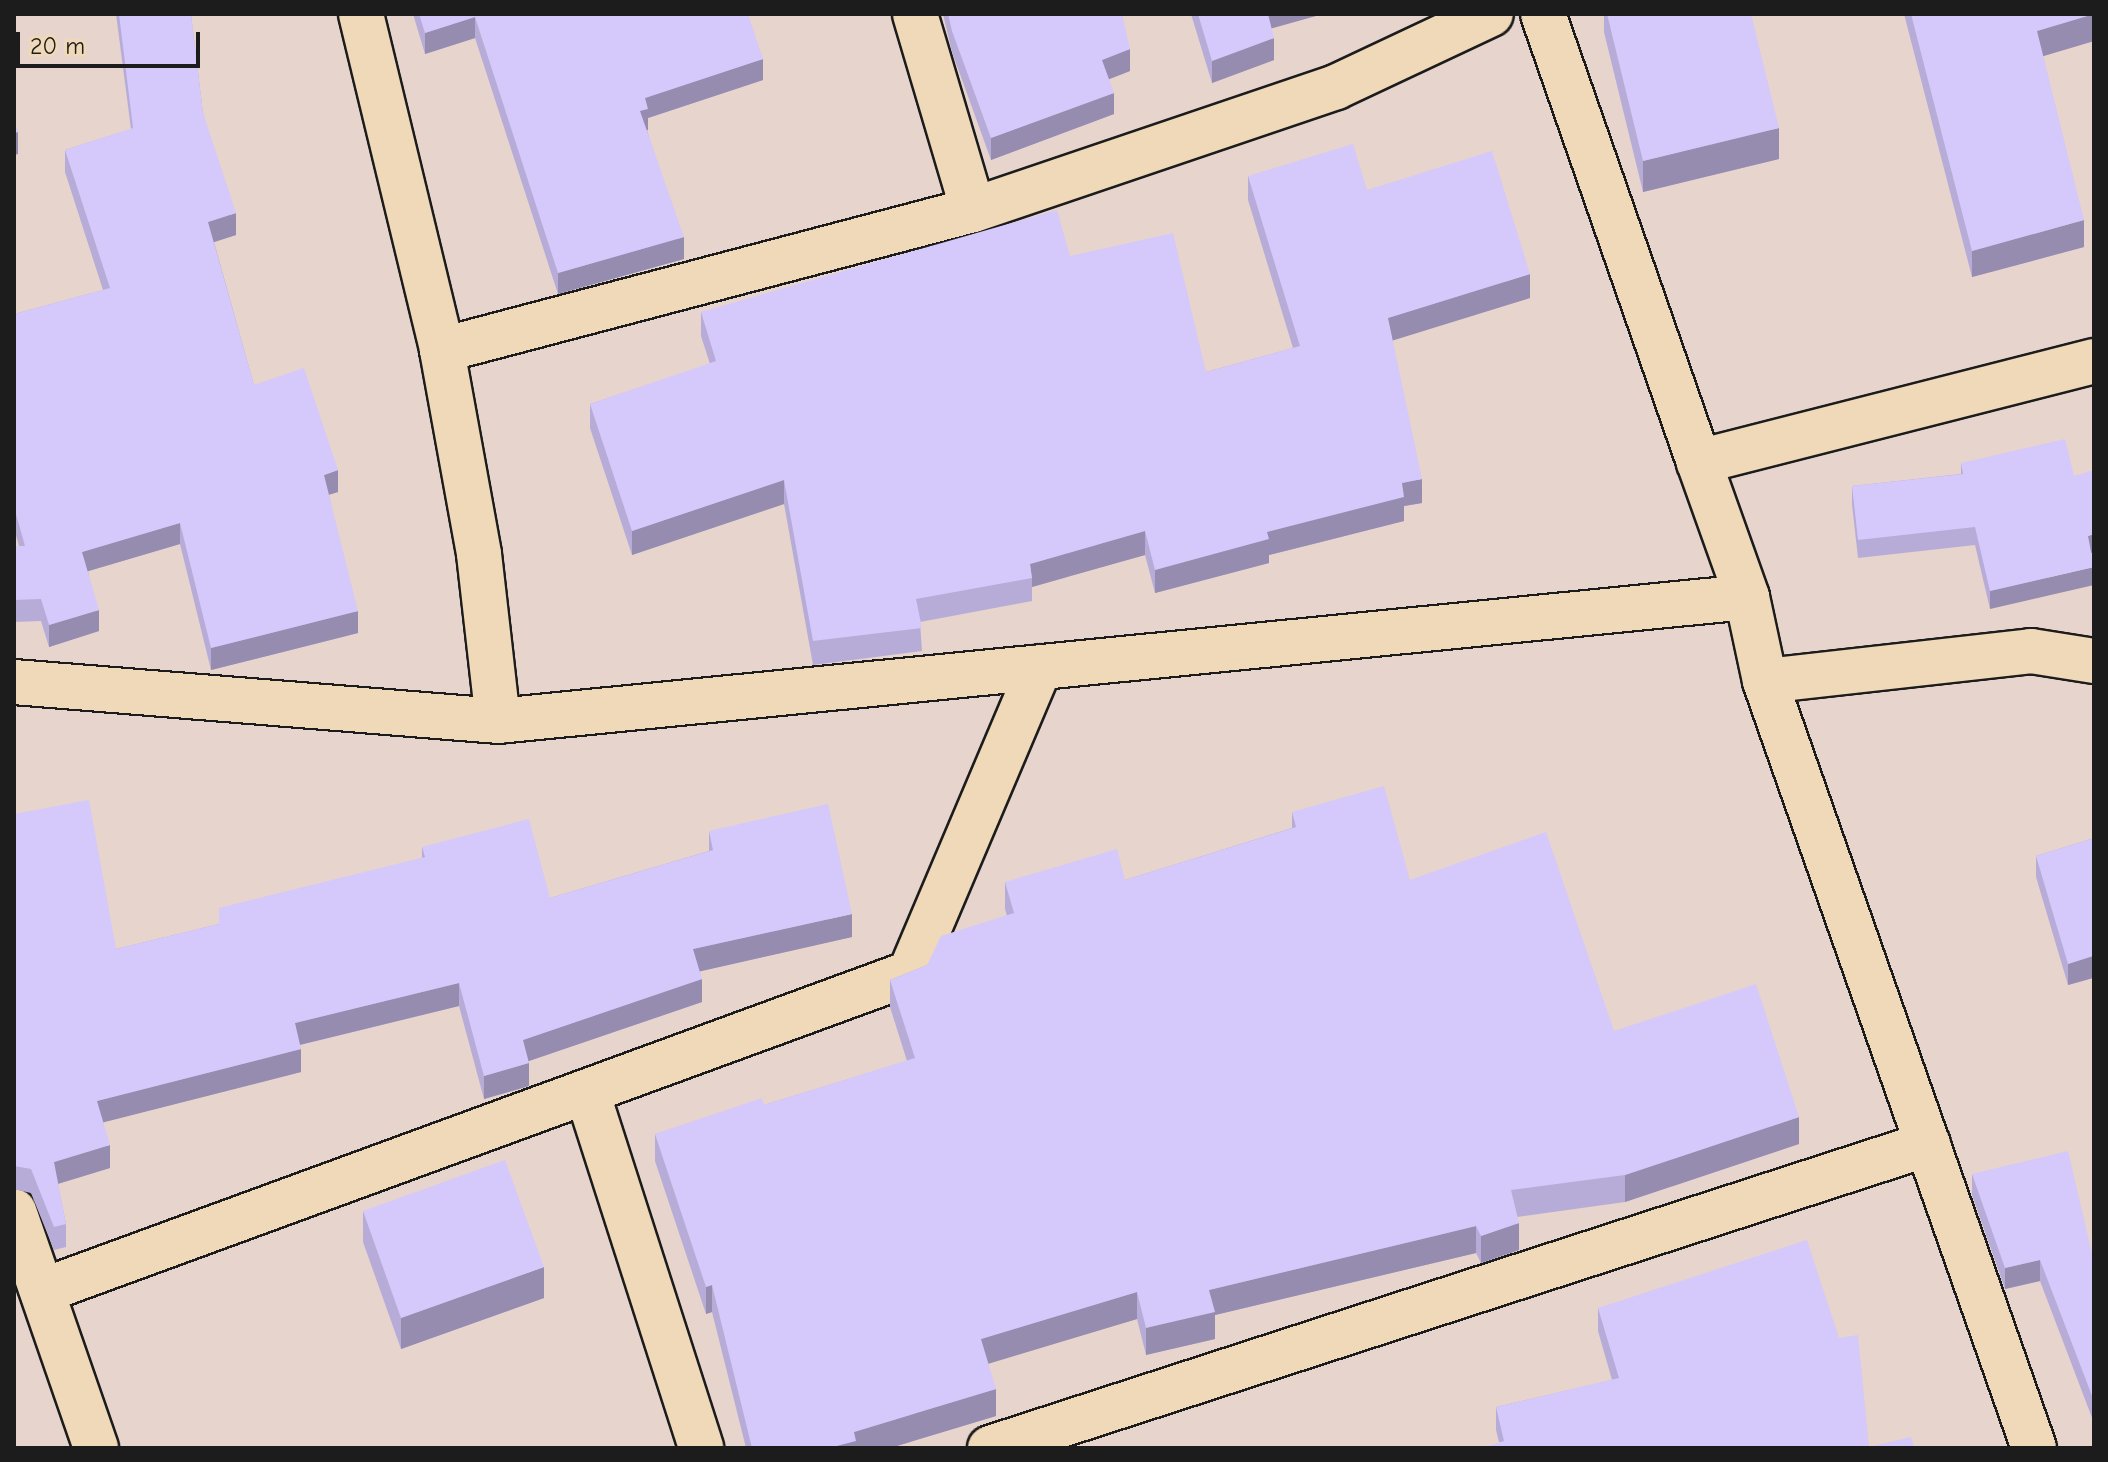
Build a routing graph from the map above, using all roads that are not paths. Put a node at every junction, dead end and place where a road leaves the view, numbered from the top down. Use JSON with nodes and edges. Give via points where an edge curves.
{"nodes":[{"id":1,"x":361,"y":14,"type":"edge"},
{"id":2,"x":915,"y":14,"type":"edge"},
{"id":3,"x":1491,"y":14,"type":"edge"},
{"id":4,"x":1541,"y":14,"type":"edge"},
{"id":5,"x":973,"y":210,"type":"junction"},
{"id":6,"x":442,"y":350,"type":"junction"},
{"id":7,"x":2094,"y":361,"type":"edge"},
{"id":8,"x":1699,"y":462,"type":"junction"},
{"id":9,"x":1747,"y":597,"type":"junction"},
{"id":10,"x":2094,"y":661,"type":"edge"},
{"id":11,"x":1040,"y":667,"type":"junction"},
{"id":12,"x":1765,"y":681,"type":"junction"},
{"id":13,"x":14,"y":682,"type":"edge"},
{"id":14,"x":498,"y":721,"type":"junction"},
{"id":15,"x":587,"y":1092,"type":"junction"},
{"id":16,"x":1928,"y":1144,"type":"junction"},
{"id":17,"x":14,"y":1211,"type":"edge"},
{"id":18,"x":42,"y":1291,"type":"junction"},
{"id":19,"x":96,"y":1448,"type":"edge"},
{"id":20,"x":701,"y":1448,"type":"edge"},
{"id":21,"x":990,"y":1448,"type":"edge"},
{"id":22,"x":2034,"y":1448,"type":"edge"}],
"edges":[{"from":1,"to":6,"type":"street"},
{"from":2,"to":5,"type":"street"},
{"from":3,"to":5,"type":"street","via":[[1336,87]]},
{"from":4,"to":8,"type":"street"},
{"from":5,"to":6,"type":"street"},
{"from":6,"to":14,"type":"street","via":[[479,554]]},
{"from":7,"to":8,"type":"street"},
{"from":8,"to":9,"type":"street"},
{"from":9,"to":11,"type":"street"},
{"from":9,"to":12,"type":"street"},
{"from":10,"to":12,"type":"street","via":[[2031,651]]},
{"from":11,"to":14,"type":"street"},
{"from":11,"to":15,"type":"street","via":[[910,973]]},
{"from":12,"to":16,"type":"street"},
{"from":13,"to":14,"type":"street"},
{"from":15,"to":18,"type":"street"},
{"from":15,"to":20,"type":"street"},
{"from":16,"to":21,"type":"street"},
{"from":16,"to":22,"type":"street"},
{"from":17,"to":18,"type":"street"},
{"from":18,"to":19,"type":"street"}]}
